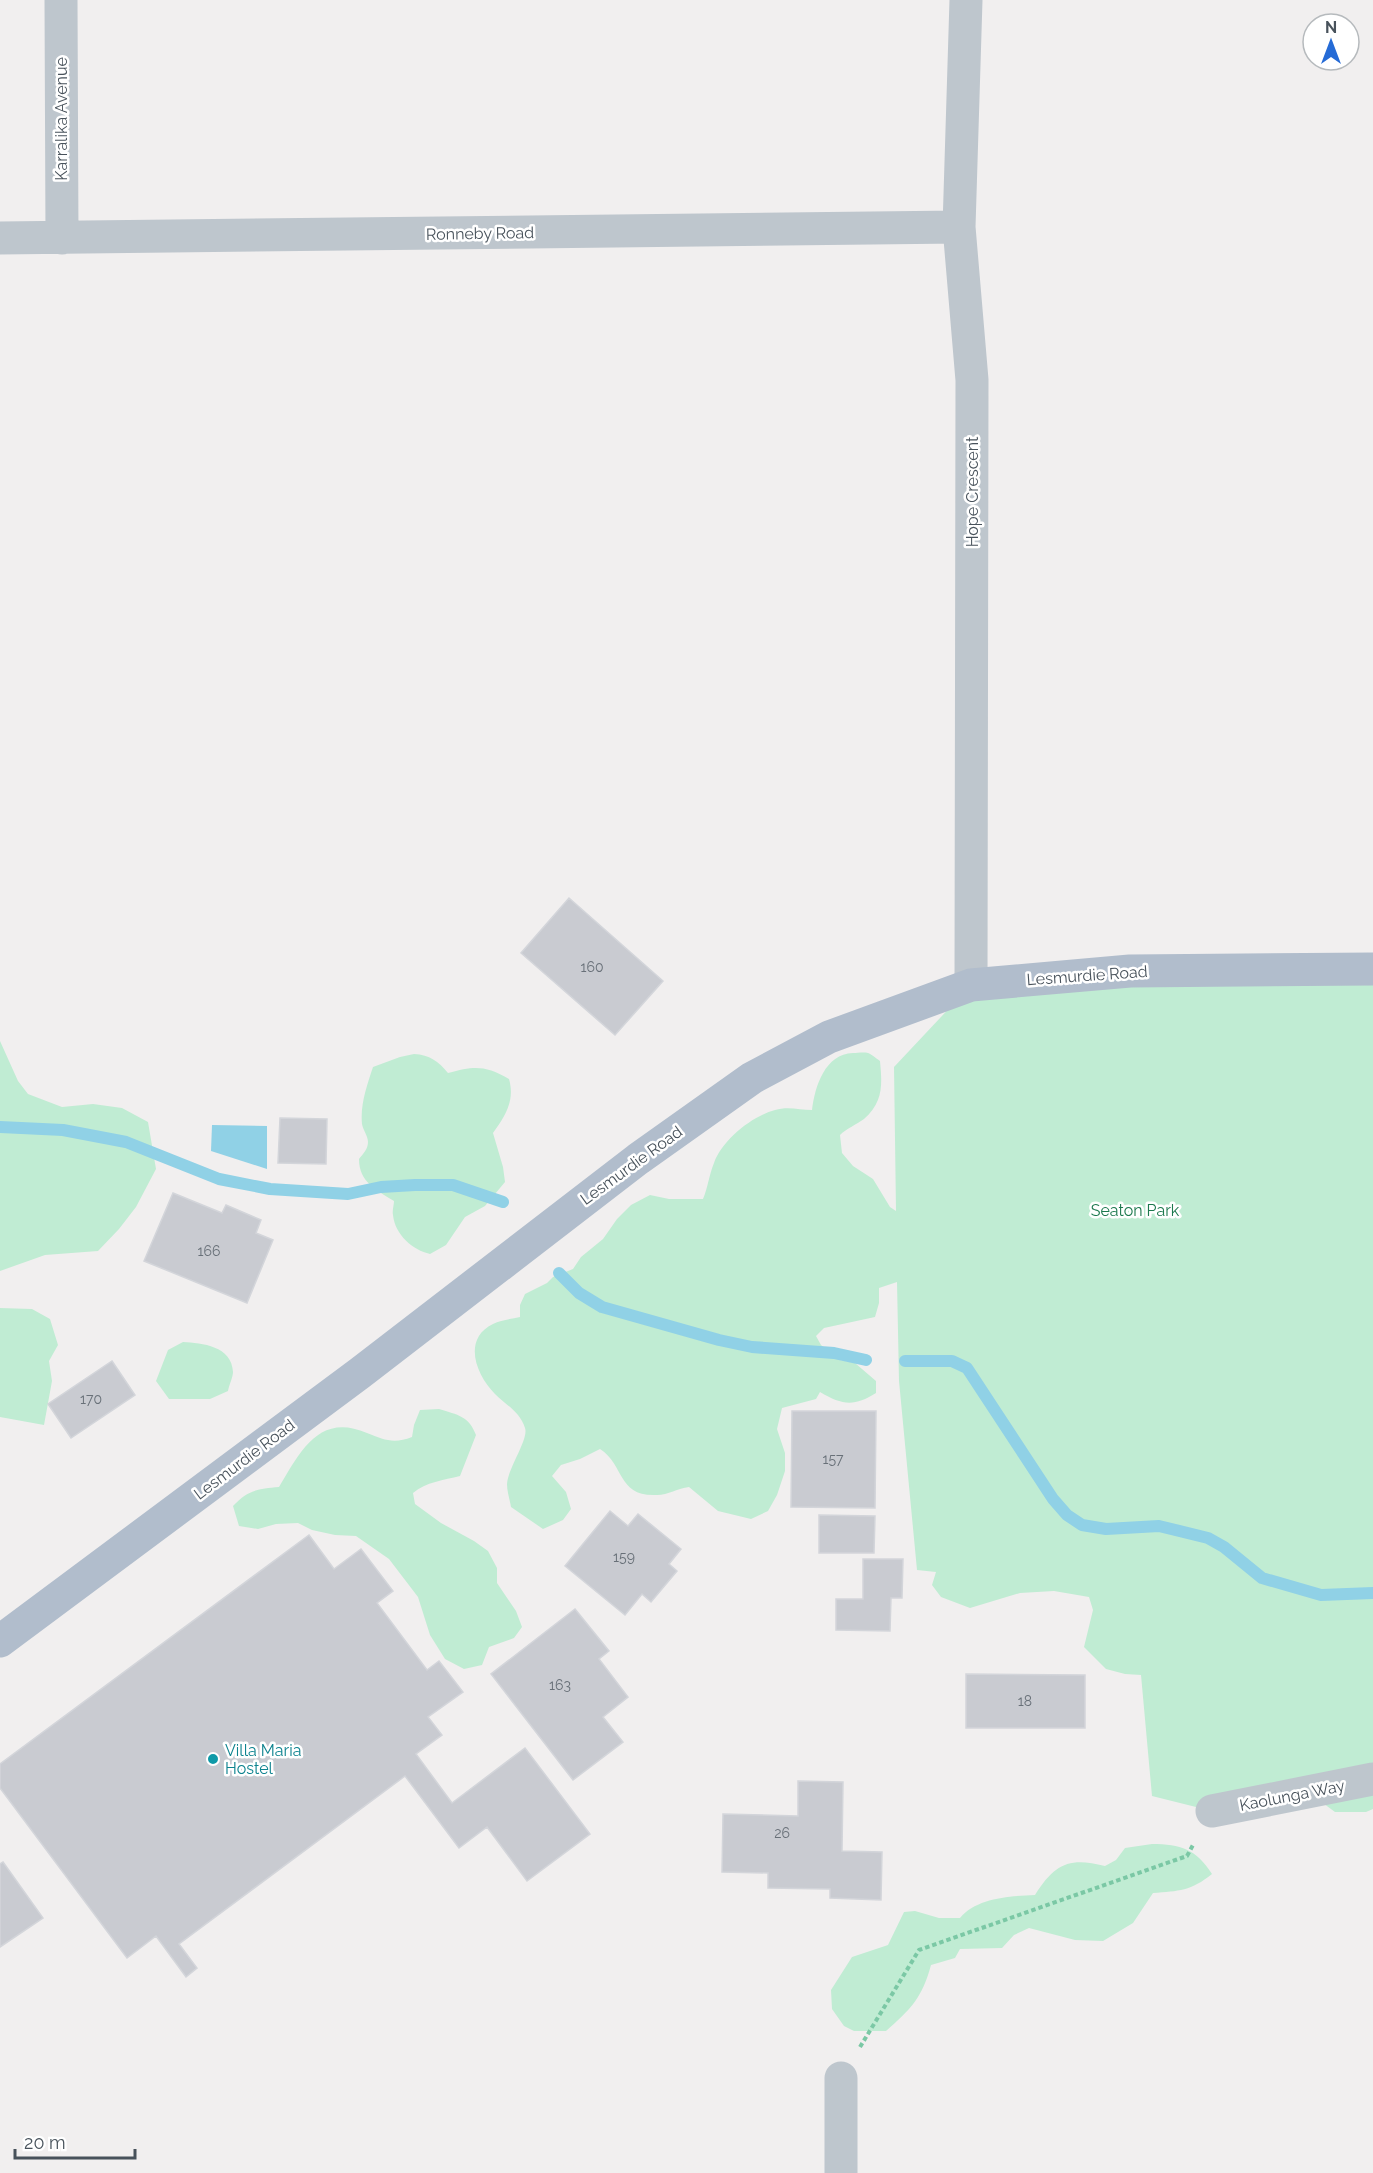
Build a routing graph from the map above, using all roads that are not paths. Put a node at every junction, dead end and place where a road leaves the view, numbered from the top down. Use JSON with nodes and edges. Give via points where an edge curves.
{"nodes":[{"id":1,"x":61,"y":0,"type":"edge"},
{"id":2,"x":966,"y":0,"type":"edge"},
{"id":3,"x":959,"y":227,"type":"junction"},
{"id":4,"x":0,"y":238,"type":"edge"},
{"id":5,"x":62,"y":238,"type":"junction"},
{"id":6,"x":1373,"y":969,"type":"edge"},
{"id":7,"x":971,"y":985,"type":"junction"},
{"id":8,"x":0,"y":1641,"type":"edge"},
{"id":9,"x":1373,"y":1779,"type":"edge"},
{"id":10,"x":1212,"y":1811,"type":"road end"},
{"id":11,"x":841,"y":2078,"type":"road end"},
{"id":12,"x":841,"y":2173,"type":"edge"}],
"edges":[{"from":1,"to":5,"type":"street","name":"Karralika Avenue"},
{"from":2,"to":3,"type":"street","name":"Hope Crescent"},
{"from":3,"to":5,"type":"street","name":"Ronneby Road"},
{"from":3,"to":7,"type":"street","name":"Hope Crescent","via":[[972,380]]},
{"from":4,"to":5,"type":"street","name":"Ronneby Road"},
{"from":6,"to":7,"type":"main road","name":"Lesmurdie Road","via":[[1130,971]]},
{"from":7,"to":8,"type":"main road","name":"Lesmurdie Road","via":[[829,1037],[752,1078],[638,1159],[360,1373]]},
{"from":9,"to":10,"type":"street","name":"Kaolunga Way"},
{"from":11,"to":12,"type":"street"}]}
